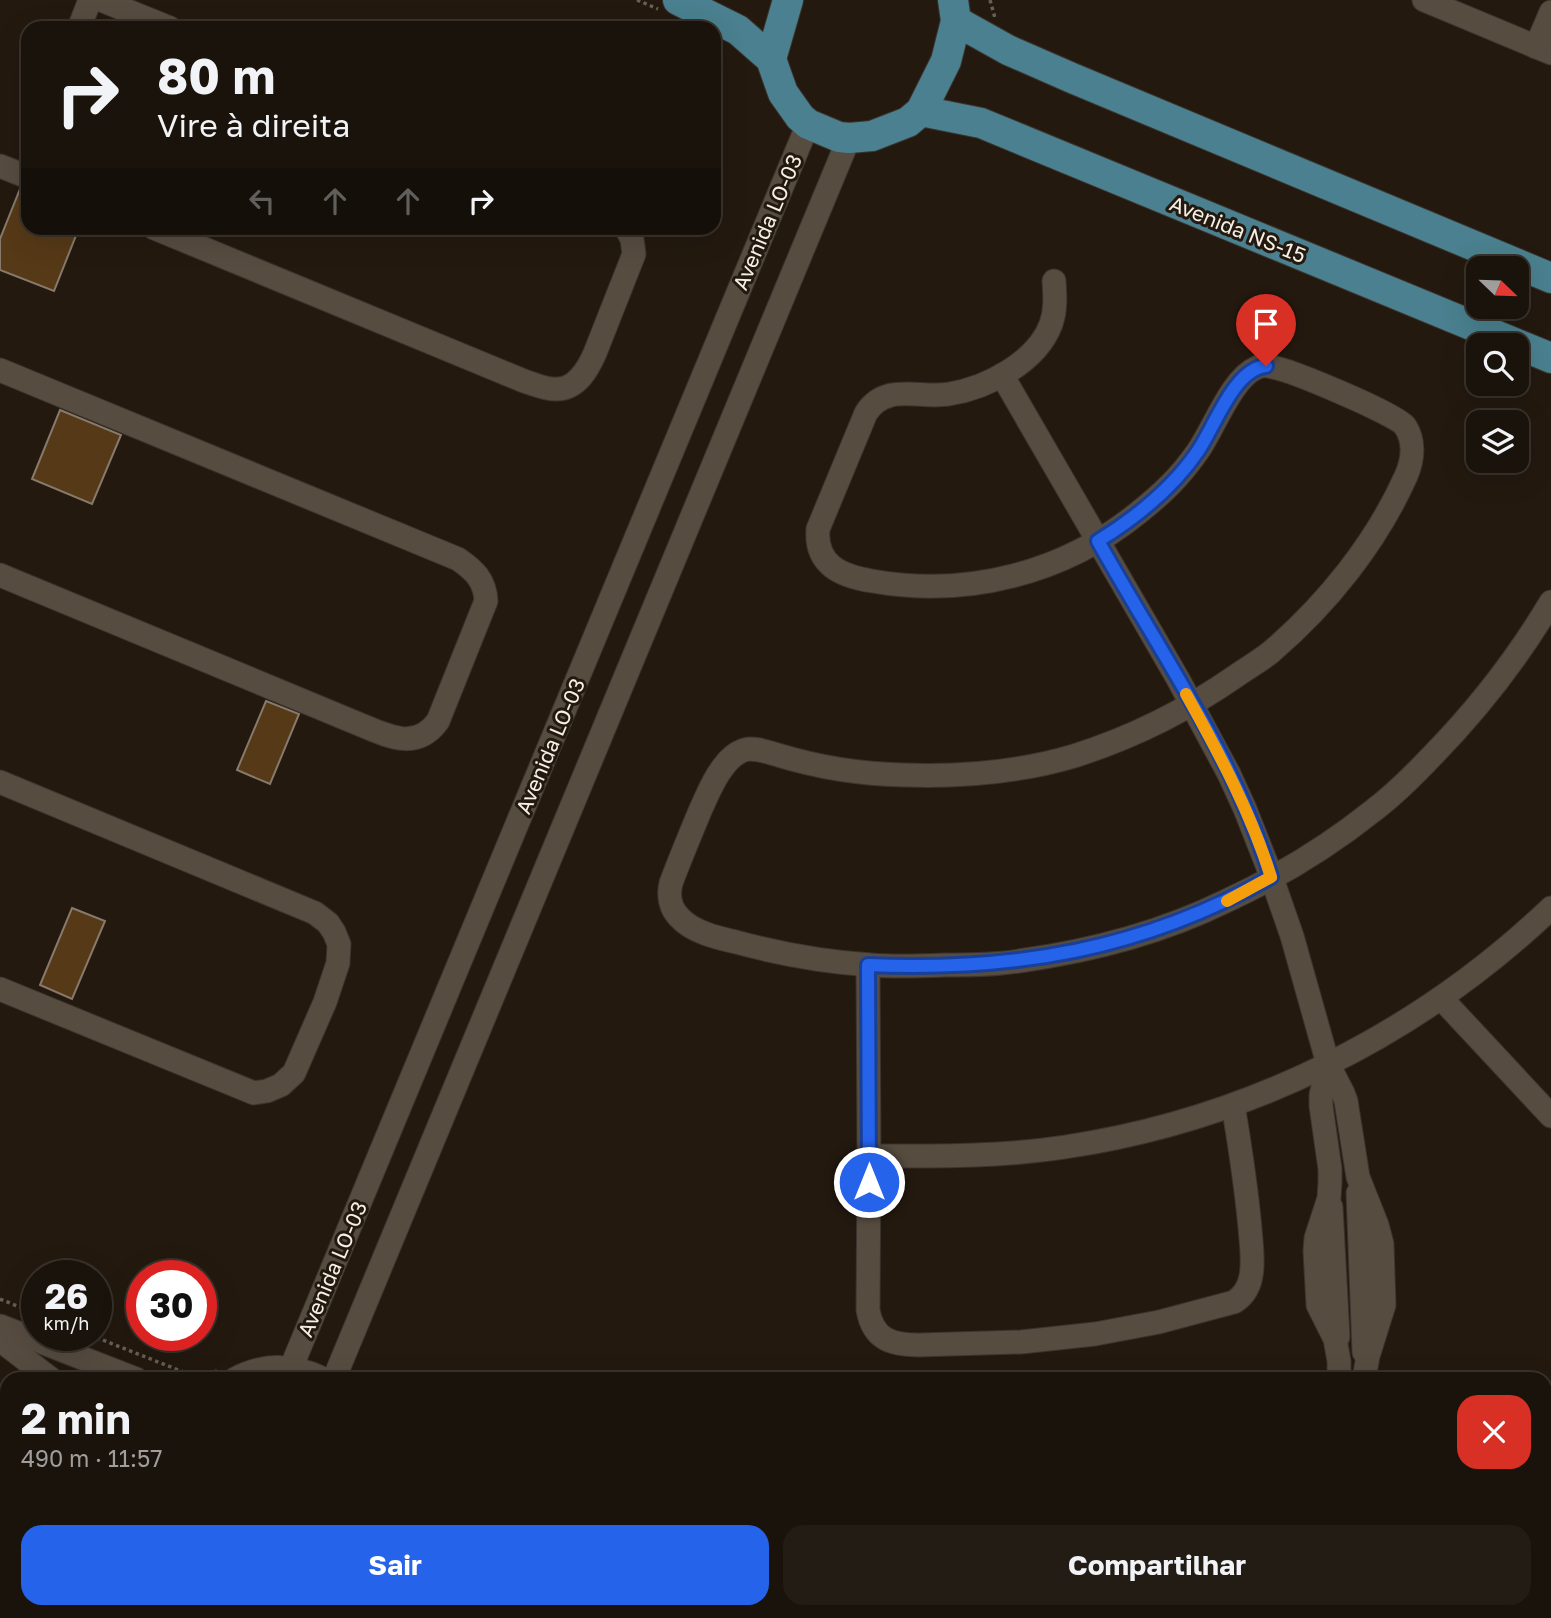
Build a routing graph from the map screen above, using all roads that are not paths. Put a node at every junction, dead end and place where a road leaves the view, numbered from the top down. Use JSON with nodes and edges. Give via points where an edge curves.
{"nodes":[{"id":1,"x":90,"y":0,"type":"edge"},
{"id":2,"x":101,"y":0,"type":"edge"},
{"id":3,"x":678,"y":0,"type":"edge"},
{"id":4,"x":788,"y":0,"type":"edge"},
{"id":5,"x":1424,"y":0,"type":"edge"},
{"id":6,"x":954,"y":10,"type":"edge"},
{"id":7,"x":1551,"y":12,"type":"edge"},
{"id":8,"x":82,"y":21,"type":"edge"},
{"id":9,"x":153,"y":21,"type":"edge"},
{"id":10,"x":720,"y":21,"type":"edge"},
{"id":11,"x":721,"y":22,"type":"edge"},
{"id":12,"x":1543,"y":50,"type":"edge"},
{"id":13,"x":771,"y":59,"type":"junction"},
{"id":14,"x":921,"y":111,"type":"junction"},
{"id":15,"x":808,"y":124,"type":"junction"},
{"id":16,"x":849,"y":138,"type":"junction"},
{"id":17,"x":0,"y":166,"type":"edge"},
{"id":18,"x":21,"y":169,"type":"edge"},
{"id":19,"x":171,"y":235,"type":"edge"},
{"id":20,"x":630,"y":235,"type":"edge"},
{"id":21,"x":1551,"y":278,"type":"edge"},
{"id":22,"x":1054,"y":281,"type":"dead end"},
{"id":23,"x":1551,"y":358,"type":"edge"},
{"id":24,"x":0,"y":369,"type":"edge"},
{"id":25,"x":1002,"y":375,"type":"junction"},
{"id":26,"x":1098,"y":541,"type":"junction"},
{"id":27,"x":0,"y":576,"type":"edge"},
{"id":28,"x":1551,"y":602,"type":"edge"},
{"id":29,"x":1191,"y":703,"type":"junction"},
{"id":30,"x":0,"y":782,"type":"edge"},
{"id":31,"x":1271,"y":877,"type":"junction"},
{"id":32,"x":1551,"y":908,"type":"edge"},
{"id":33,"x":868,"y":965,"type":"junction"},
{"id":34,"x":0,"y":989,"type":"edge"},
{"id":35,"x":1441,"y":998,"type":"junction"},
{"id":36,"x":1328,"y":1064,"type":"junction"},
{"id":37,"x":1233,"y":1105,"type":"junction"},
{"id":38,"x":1551,"y":1116,"type":"edge"},
{"id":39,"x":869,"y":1156,"type":"junction"},
{"id":40,"x":0,"y":1326,"type":"edge"},
{"id":41,"x":0,"y":1340,"type":"edge"},
{"id":42,"x":291,"y":1368,"type":"junction"},
{"id":43,"x":1339,"y":1370,"type":"edge"},
{"id":44,"x":42,"y":1372,"type":"edge"},
{"id":45,"x":118,"y":1372,"type":"edge"},
{"id":46,"x":237,"y":1372,"type":"edge"},
{"id":47,"x":309,"y":1372,"type":"edge"},
{"id":48,"x":337,"y":1372,"type":"edge"},
{"id":49,"x":1366,"y":1372,"type":"edge"}],
"edges":[{"from":1,"to":8,"type":"street"},
{"from":2,"to":9,"type":"street"},
{"from":3,"to":10,"type":"main road"},
{"from":4,"to":13,"type":"main road"},
{"from":5,"to":12,"type":"street"},
{"from":6,"to":14,"type":"main road","via":[[946,61]]},
{"from":6,"to":21,"type":"main road","via":[[1008,50]]},
{"from":7,"to":12,"type":"street"},
{"from":11,"to":13,"type":"main road"},
{"from":13,"to":15,"type":"main road","via":[[783,93]]},
{"from":14,"to":16,"type":"main road","via":[[908,122],[872,136]]},
{"from":14,"to":23,"type":"main road","name":"Avenida NS-15","via":[[981,123]]},
{"from":15,"to":16,"type":"main road"},
{"from":15,"to":42,"type":"street","name":"Avenida LO-03"},
{"from":16,"to":48,"type":"street","name":"Avenida LO-03"},
{"from":17,"to":18,"type":"street"},
{"from":19,"to":20,"type":"street","via":[[510,376],[559,390],[578,381],[590,366],[634,254]]},
{"from":22,"to":25,"type":"street","via":[[1048,331]]},
{"from":24,"to":27,"type":"street","via":[[458,559],[478,575],[486,601],[438,721],[422,735],[402,739]]},
{"from":25,"to":26,"type":"street"},
{"from":25,"to":26,"type":"street","via":[[957,393],[896,394],[873,403],[820,523],[818,541],[825,560],[845,574],[875,582],[963,585],[1034,570]]},
{"from":26,"to":29,"type":"street"},
{"from":26,"to":29,"type":"street","via":[[1174,483],[1204,443],[1236,385],[1259,366],[1274,367],[1374,407],[1405,426],[1412,450],[1408,471],[1389,509],[1344,576],[1270,653]]},
{"from":28,"to":31,"type":"street","via":[[1495,686],[1426,762],[1348,830]]},
{"from":29,"to":31,"type":"street","via":[[1245,809]]},
{"from":29,"to":33,"type":"street","via":[[1105,745],[1012,770],[875,774],[831,769],[753,749],[733,757],[712,784],[671,883],[669,896],[676,913],[717,937],[794,955]]},
{"from":30,"to":34,"type":"street","via":[[316,913],[334,932],[339,956],[294,1073],[281,1085],[254,1093]]},
{"from":31,"to":33,"type":"street","via":[[1200,914],[1098,947],[1017,962]]},
{"from":31,"to":36,"type":"street"},
{"from":32,"to":35,"type":"street"},
{"from":33,"to":39,"type":"street"},
{"from":35,"to":36,"type":"street"},
{"from":35,"to":38,"type":"street"},
{"from":36,"to":37,"type":"street"},
{"from":36,"to":43,"type":"street","via":[[1321,1106],[1330,1182],[1316,1243],[1316,1264],[1318,1305],[1333,1335]]},
{"from":36,"to":49,"type":"street","via":[[1346,1101],[1358,1177],[1382,1244],[1384,1305]]},
{"from":37,"to":39,"type":"street","via":[[1153,1129],[1065,1147],[968,1156]]},
{"from":37,"to":39,"type":"street","via":[[1253,1264],[1245,1292],[1228,1305],[1095,1334],[1021,1342],[909,1345],[882,1337],[868,1310]]},
{"from":40,"to":45,"type":"street"},
{"from":41,"to":44,"type":"street"},
{"from":42,"to":46,"type":"street"},
{"from":42,"to":47,"type":"street"}]}
